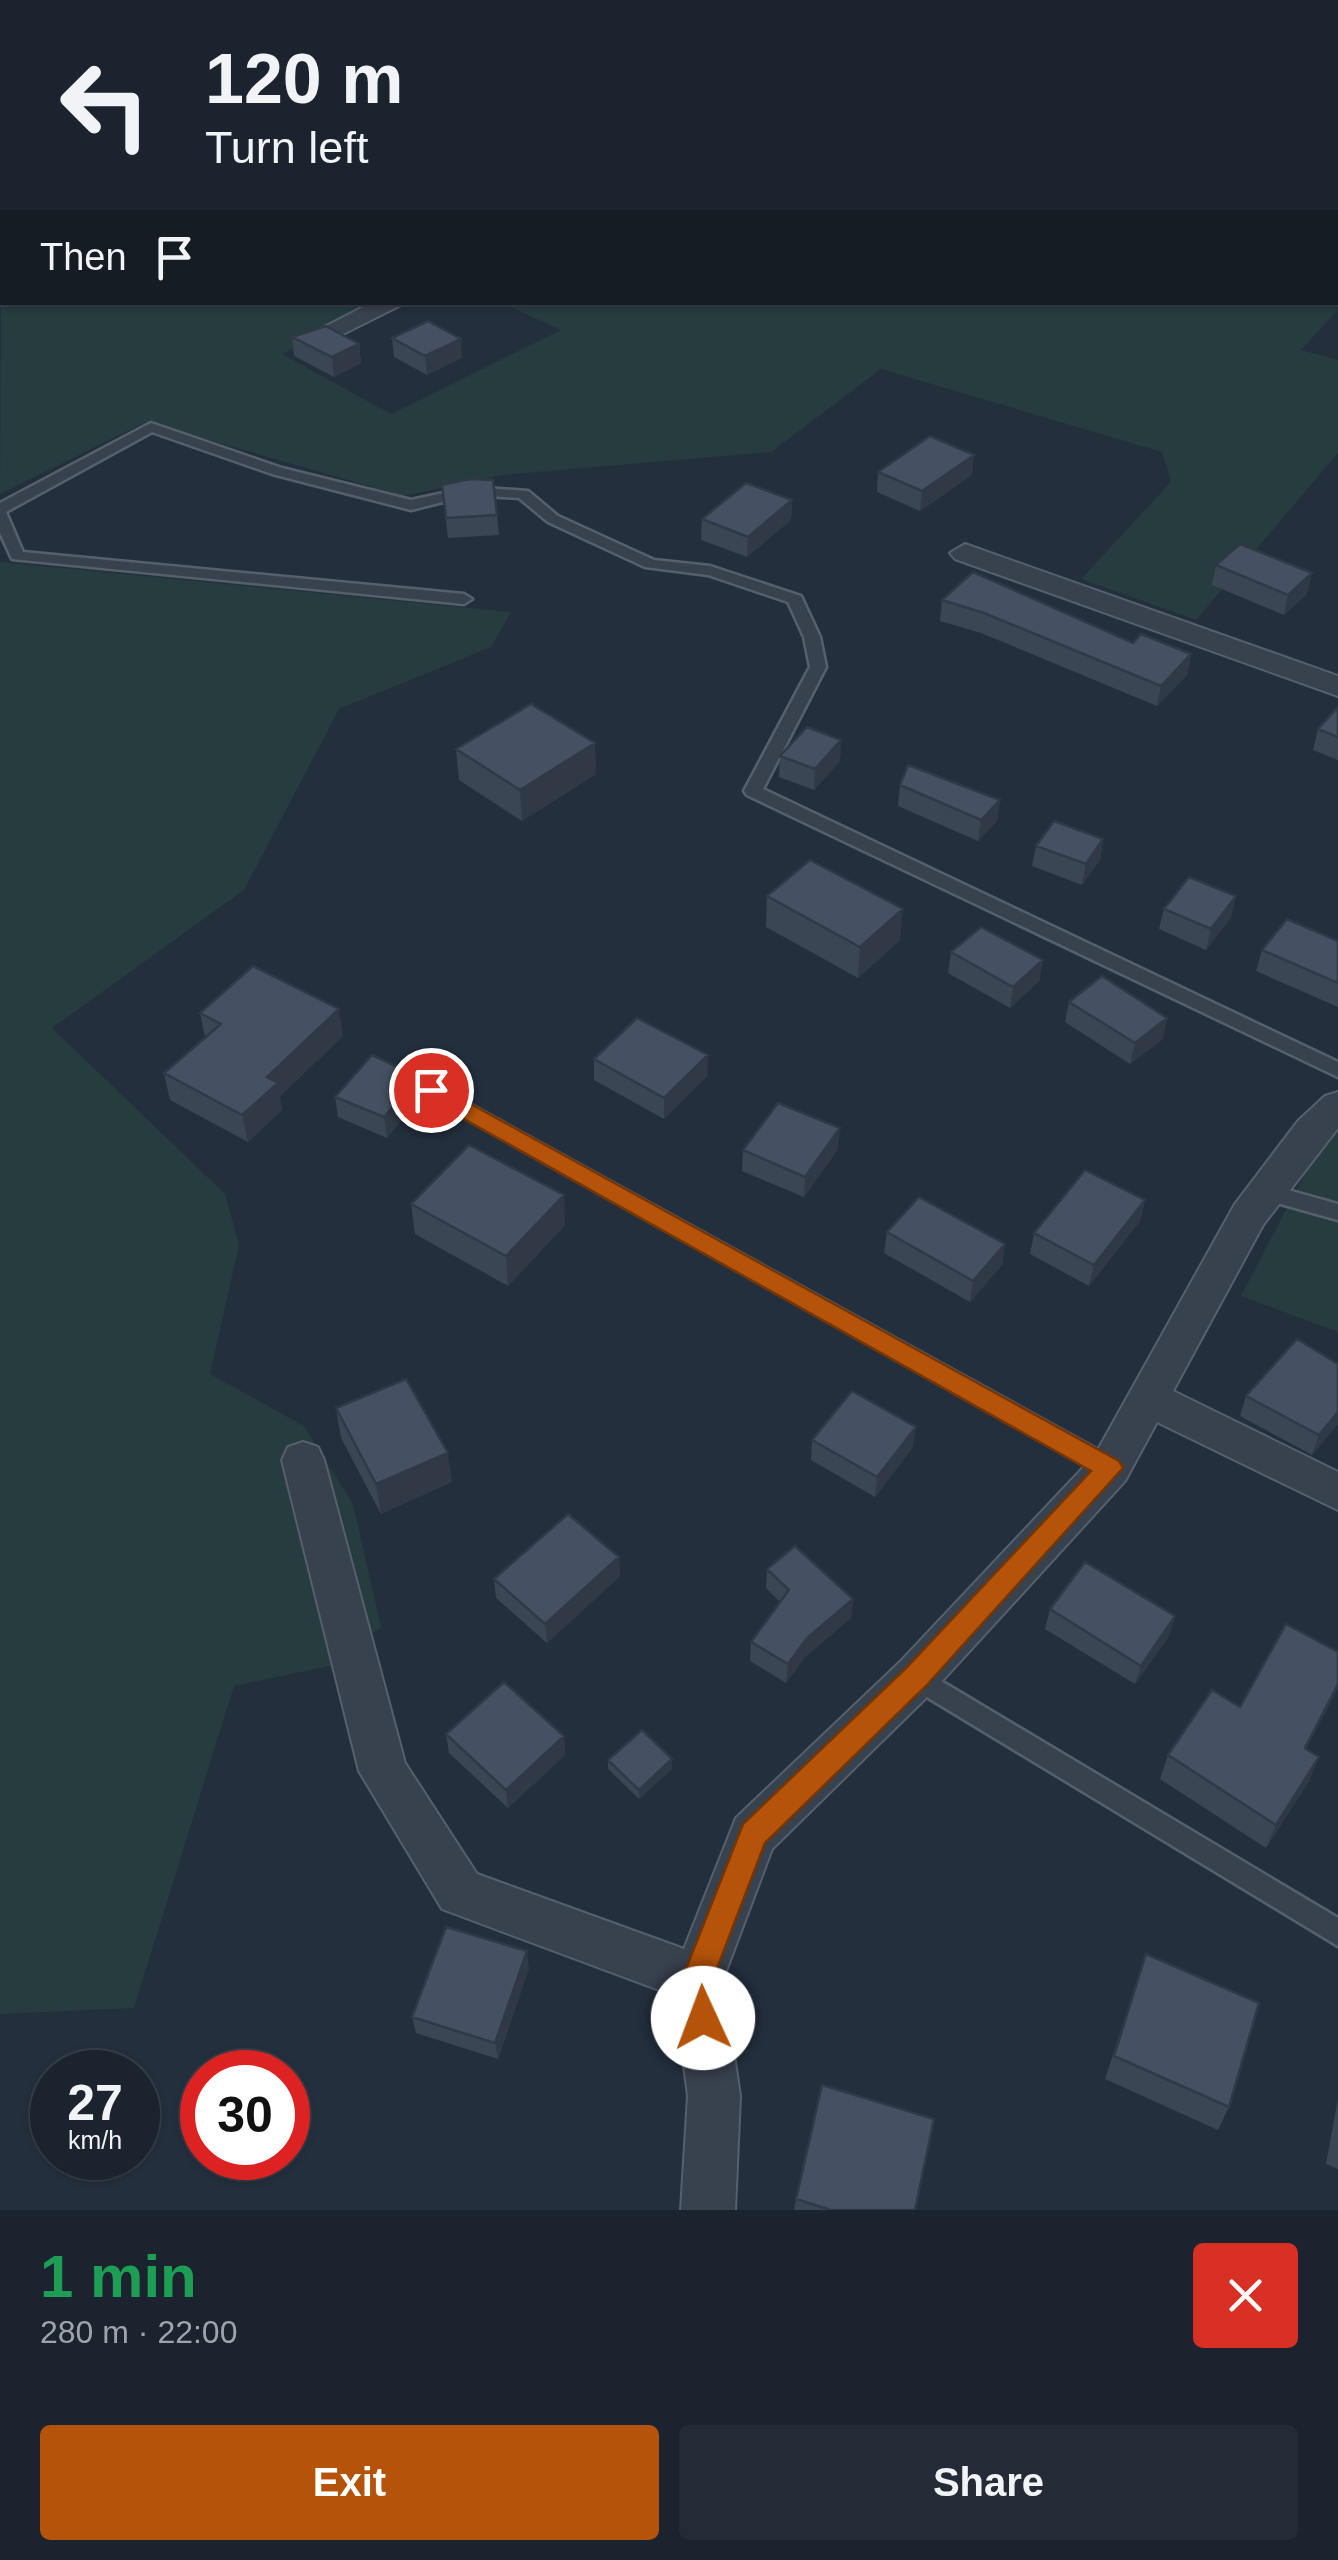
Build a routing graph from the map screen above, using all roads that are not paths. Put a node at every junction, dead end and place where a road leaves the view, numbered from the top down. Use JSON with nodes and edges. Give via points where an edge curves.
{"nodes":[{"id":1,"x":388,"y":305,"type":"edge"},
{"id":2,"x":316,"y":338,"type":"edge"},
{"id":3,"x":0,"y":512,"type":"edge"},
{"id":4,"x":965,"y":552,"type":"dead end"},
{"id":5,"x":464,"y":599,"type":"dead end"},
{"id":6,"x":1338,"y":688,"type":"edge"},
{"id":7,"x":1338,"y":1070,"type":"edge"},
{"id":8,"x":431,"y":1090,"type":"dead end"},
{"id":9,"x":1338,"y":1106,"type":"edge"},
{"id":10,"x":1266,"y":1192,"type":"junction"},
{"id":11,"x":1338,"y":1212,"type":"edge"},
{"id":12,"x":1148,"y":1400,"type":"junction"},
{"id":13,"x":303,"y":1460,"type":"dead end"},
{"id":14,"x":1110,"y":1468,"type":"junction"},
{"id":15,"x":1338,"y":1492,"type":"edge"},
{"id":16,"x":916,"y":1677,"type":"junction"},
{"id":17,"x":1338,"y":1933,"type":"edge"},
{"id":18,"x":698,"y":1979,"type":"junction"},
{"id":19,"x":708,"y":2210,"type":"edge"}],
"edges":[{"from":1,"to":2,"type":"street"},
{"from":3,"to":5,"type":"lane","via":[[17,556]]},
{"from":3,"to":7,"type":"lane","via":[[152,427],[277,471],[411,506],[470,491],[523,494],[553,519],[650,564],[710,571],[795,600],[818,668],[752,791]]},
{"from":4,"to":6,"type":"street"},
{"from":8,"to":14,"type":"lane"},
{"from":9,"to":10,"type":"street","via":[[1310,1130]]},
{"from":10,"to":11,"type":"lane"},
{"from":10,"to":12,"type":"street"},
{"from":12,"to":14,"type":"street"},
{"from":12,"to":15,"type":"street"},
{"from":13,"to":18,"type":"street","via":[[382,1771],[460,1892]]},
{"from":14,"to":16,"type":"street"},
{"from":16,"to":17,"type":"lane"},
{"from":16,"to":18,"type":"street","via":[[754,1834]]},
{"from":18,"to":19,"type":"street","via":[[714,2096]]}]}
